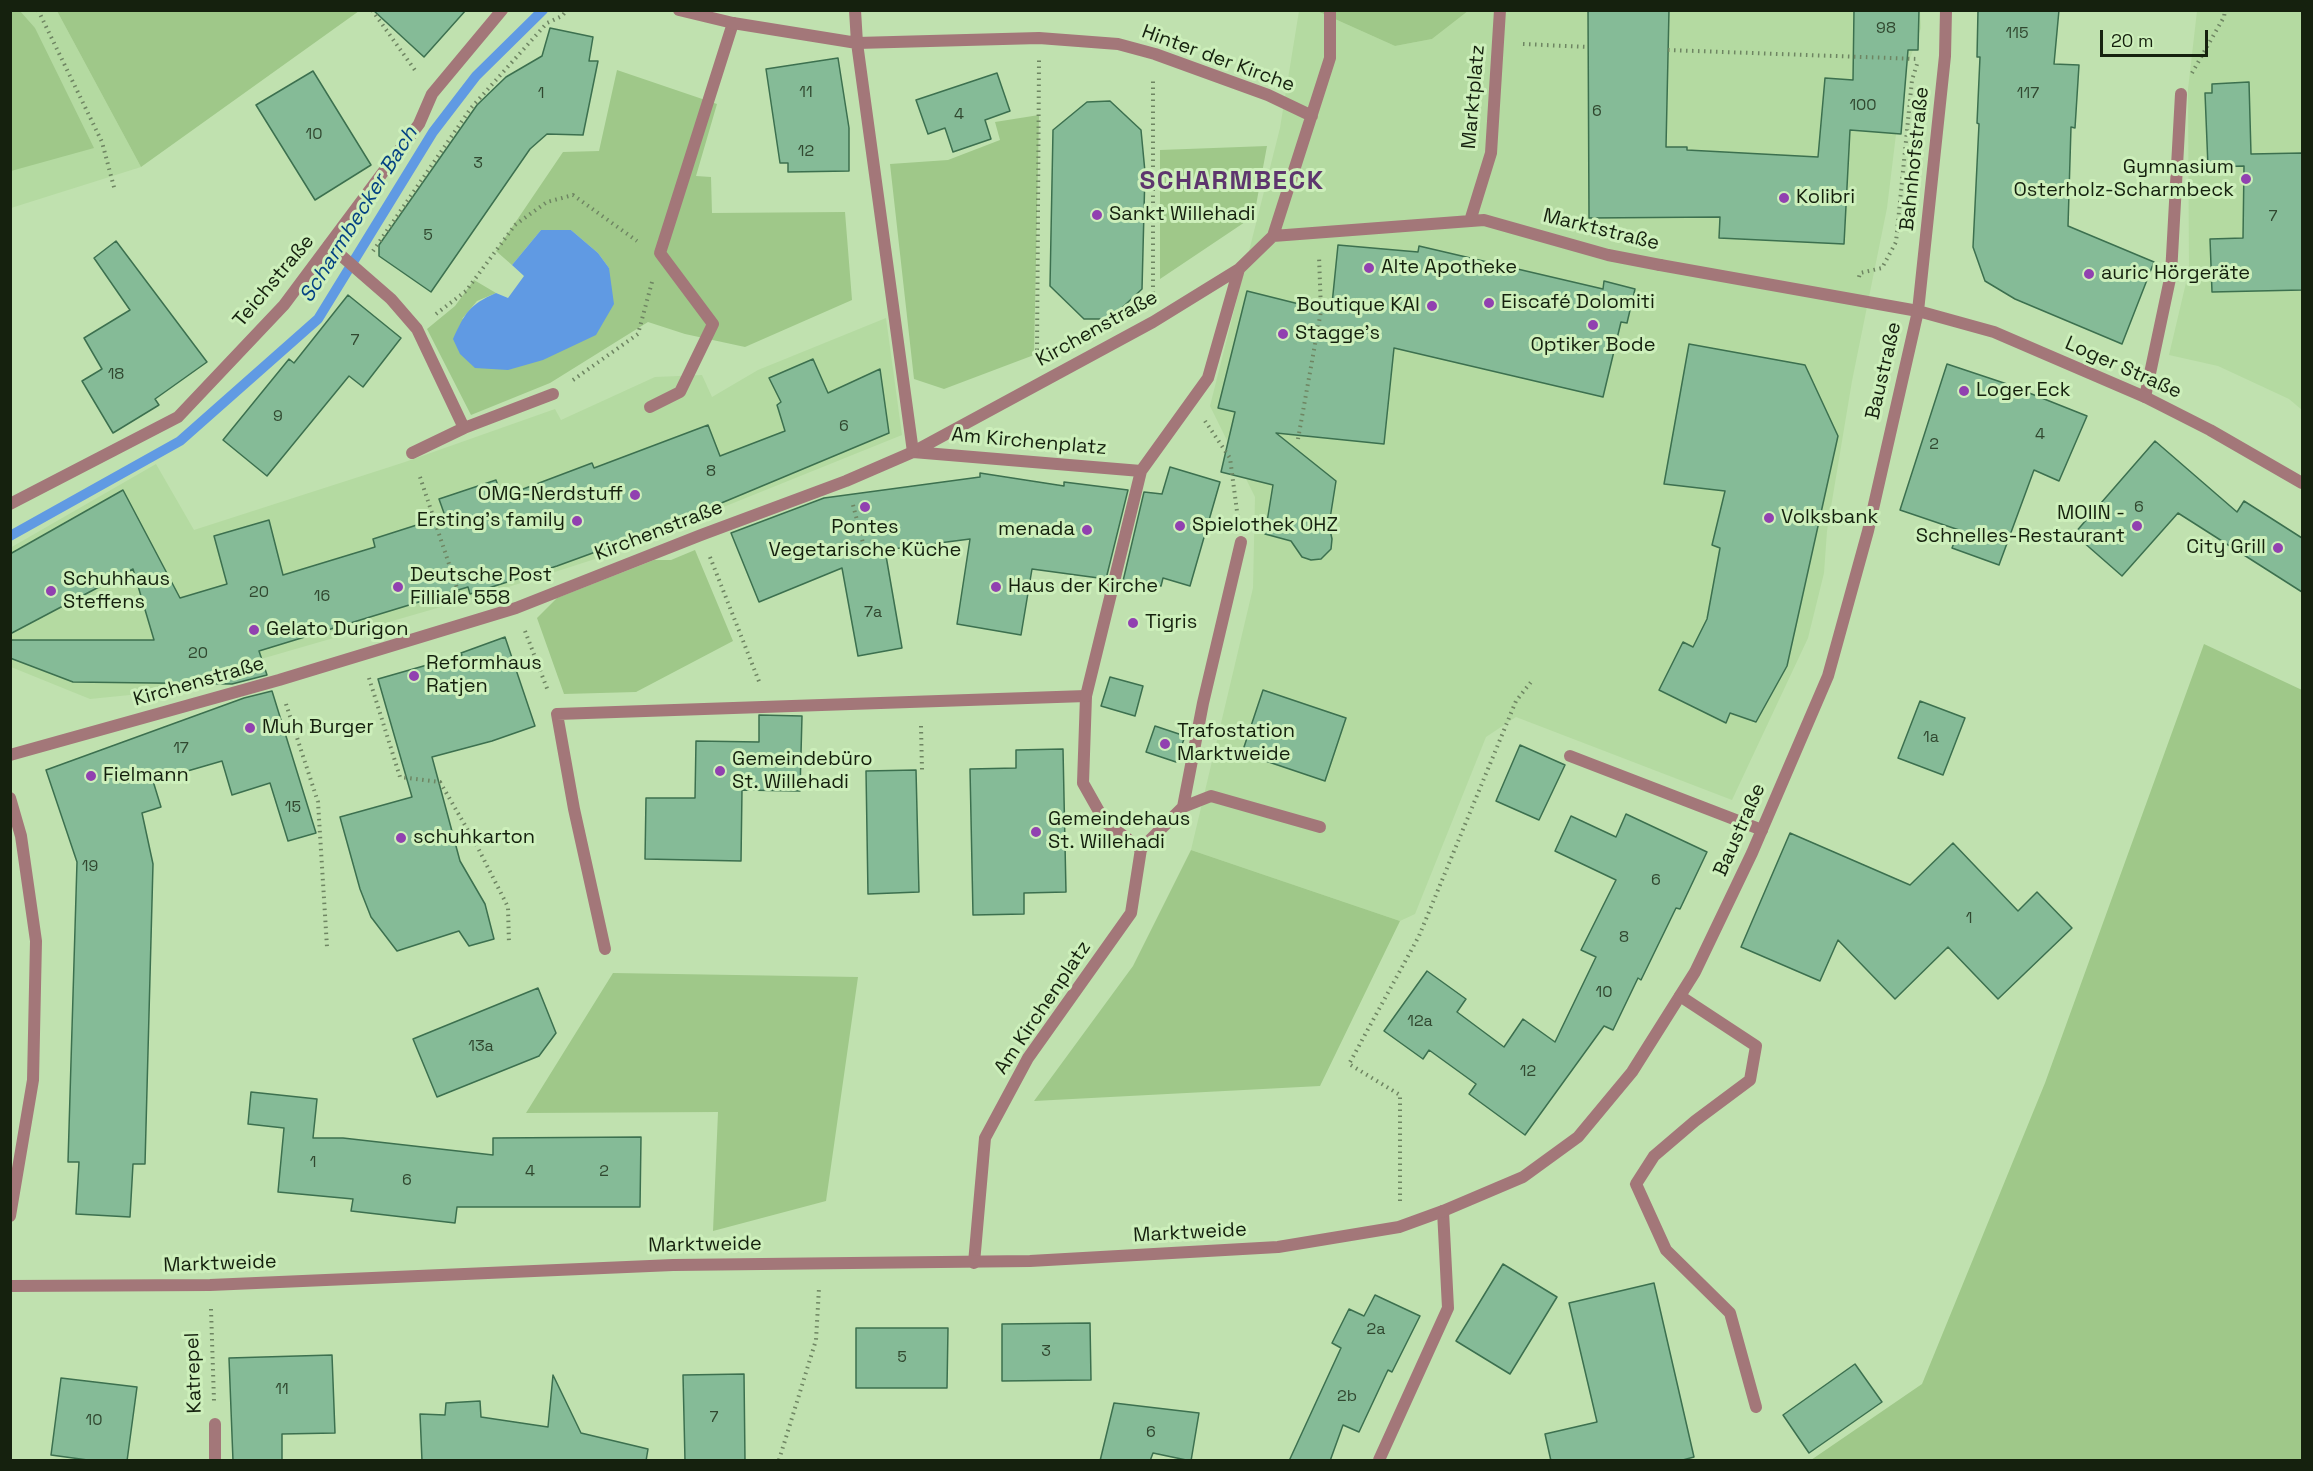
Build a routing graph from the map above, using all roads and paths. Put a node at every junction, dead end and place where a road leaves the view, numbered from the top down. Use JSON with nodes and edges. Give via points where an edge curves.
{"nodes":[{"id":1,"x":38,"y":10,"type":"edge"},
{"id":2,"x":372,"y":10,"type":"edge"},
{"id":3,"x":502,"y":10,"type":"edge"},
{"id":4,"x":567,"y":10,"type":"edge"},
{"id":5,"x":679,"y":10,"type":"edge"},
{"id":6,"x":855,"y":10,"type":"edge"},
{"id":7,"x":1330,"y":10,"type":"edge"},
{"id":8,"x":1500,"y":10,"type":"edge"},
{"id":9,"x":1946,"y":10,"type":"edge"},
{"id":10,"x":2225,"y":10,"type":"edge"},
{"id":11,"x":733,"y":22,"type":"junction"},
{"id":12,"x":1039,"y":38,"type":"junction"},
{"id":13,"x":857,"y":43,"type":"junction"},
{"id":14,"x":1498,"y":43,"type":"junction"},
{"id":15,"x":1588,"y":47,"type":"dead end"},
{"id":16,"x":1920,"y":49,"type":"dead end"},
{"id":17,"x":1668,"y":50,"type":"dead end"},
{"id":18,"x":1155,"y":54,"type":"junction"},
{"id":19,"x":1918,"y":59,"type":"junction"},
{"id":20,"x":432,"y":94,"type":"junction"},
{"id":21,"x":2181,"y":94,"type":"joint"},
{"id":22,"x":1312,"y":116,"type":"junction"},
{"id":23,"x":115,"y":191,"type":"dead end"},
{"id":24,"x":1470,"y":221,"type":"junction"},
{"id":25,"x":1319,"y":232,"type":"junction"},
{"id":26,"x":1273,"y":236,"type":"junction"},
{"id":27,"x":329,"y":245,"type":"junction"},
{"id":28,"x":660,"y":254,"type":"junction"},
{"id":29,"x":1239,"y":269,"type":"junction"},
{"id":30,"x":360,"y":272,"type":"junction"},
{"id":31,"x":1856,"y":301,"type":"junction"},
{"id":32,"x":1918,"y":311,"type":"junction"},
{"id":33,"x":1153,"y":322,"type":"junction"},
{"id":34,"x":417,"y":329,"type":"junction"},
{"id":35,"x":1037,"y":384,"type":"junction"},
{"id":36,"x":553,"y":394,"type":"joint"},
{"id":37,"x":2145,"y":397,"type":"junction"},
{"id":38,"x":1192,"y":400,"type":"junction"},
{"id":39,"x":650,"y":407,"type":"dead end"},
{"id":40,"x":464,"y":428,"type":"junction"},
{"id":41,"x":1298,"y":439,"type":"dead end"},
{"id":42,"x":914,"y":452,"type":"junction"},
{"id":43,"x":412,"y":453,"type":"joint"},
{"id":44,"x":1142,"y":471,"type":"junction"},
{"id":45,"x":846,"y":481,"type":"junction"},
{"id":46,"x":2302,"y":483,"type":"edge"},
{"id":47,"x":10,"y":504,"type":"edge"},
{"id":48,"x":701,"y":535,"type":"junction"},
{"id":49,"x":1241,"y":542,"type":"joint"},
{"id":50,"x":868,"y":562,"type":"dead end"},
{"id":51,"x":516,"y":608,"type":"junction"},
{"id":52,"x":468,"y":621,"type":"junction"},
{"id":53,"x":362,"y":654,"type":"junction"},
{"id":54,"x":279,"y":680,"type":"junction"},
{"id":55,"x":1531,"y":682,"type":"dead end"},
{"id":56,"x":1086,"y":696,"type":"junction"},
{"id":57,"x":921,"y":702,"type":"junction"},
{"id":58,"x":769,"y":707,"type":"junction"},
{"id":59,"x":556,"y":714,"type":"junction"},
{"id":60,"x":10,"y":755,"type":"edge"},
{"id":61,"x":1570,"y":756,"type":"dead end"},
{"id":62,"x":922,"y":770,"type":"dead end"},
{"id":63,"x":10,"y":798,"type":"edge"},
{"id":64,"x":1183,"y":807,"type":"junction"},
{"id":65,"x":1320,"y":827,"type":"dead end"},
{"id":66,"x":1762,"y":830,"type":"junction"},
{"id":67,"x":1141,"y":849,"type":"junction"},
{"id":68,"x":509,"y":944,"type":"dead end"},
{"id":69,"x":327,"y":947,"type":"dead end"},
{"id":70,"x":605,"y":949,"type":"dead end"},
{"id":71,"x":1680,"y":996,"type":"junction"},
{"id":72,"x":1443,"y":1211,"type":"junction"},
{"id":73,"x":10,"y":1216,"type":"edge"},
{"id":74,"x":1399,"y":1227,"type":"junction"},
{"id":75,"x":819,"y":1263,"type":"junction"},
{"id":76,"x":974,"y":1263,"type":"junction"},
{"id":77,"x":210,"y":1285,"type":"junction"},
{"id":78,"x":10,"y":1286,"type":"edge"},
{"id":79,"x":1756,"y":1407,"type":"dead end"},
{"id":80,"x":214,"y":1424,"type":"joint"},
{"id":81,"x":215,"y":1461,"type":"edge"},
{"id":82,"x":780,"y":1461,"type":"edge"},
{"id":83,"x":1379,"y":1461,"type":"edge"}],
"edges":[{"from":1,"to":23,"type":"path","via":[[102,142]]},
{"from":2,"to":20,"type":"path"},
{"from":3,"to":20,"type":"street","name":"Teichstraße"},
{"from":4,"to":30,"type":"path","via":[[547,23],[471,108]]},
{"from":5,"to":11,"type":"street"},
{"from":6,"to":13,"type":"street"},
{"from":7,"to":22,"type":"street","name":"Hinter der Kirche","via":[[1330,58]]},
{"from":8,"to":14,"type":"street","name":"Marktplatz"},
{"from":9,"to":32,"type":"street","name":"Bahnhofstraße","via":[[1946,56]]},
{"from":10,"to":21,"type":"path"},
{"from":11,"to":13,"type":"street"},
{"from":11,"to":28,"type":"street"},
{"from":12,"to":13,"type":"street","name":"Hinter der Kirche"},
{"from":12,"to":18,"type":"street","name":"Hinter der Kirche","via":[[1118,44]]},
{"from":12,"to":35,"type":"path"},
{"from":13,"to":42,"type":"street"},
{"from":14,"to":15,"type":"path"},
{"from":14,"to":24,"type":"street","name":"Marktplatz","via":[[1491,153]]},
{"from":16,"to":19,"type":"path"},
{"from":17,"to":19,"type":"path"},
{"from":18,"to":22,"type":"street","name":"Hinter der Kirche","via":[[1268,95]]},
{"from":18,"to":33,"type":"path"},
{"from":19,"to":31,"type":"path","via":[[1912,80],[1896,242],[1882,268],[1860,273]]},
{"from":20,"to":27,"type":"street","name":"Teichstraße","via":[[418,124]]},
{"from":21,"to":37,"type":"street","via":[[2171,274]]},
{"from":22,"to":26,"type":"street","name":"Hinter der Kirche"},
{"from":24,"to":25,"type":"street","name":"Marktstraße"},
{"from":24,"to":31,"type":"street","name":"Marktstraße","via":[[1484,220],[1608,255]]},
{"from":25,"to":26,"type":"street","name":"Marktstraße"},
{"from":25,"to":41,"type":"path","via":[[1321,311]]},
{"from":26,"to":29,"type":"street","name":"Kirchenstraße"},
{"from":27,"to":30,"type":"street"},
{"from":27,"to":47,"type":"street","name":"Teichstraße","via":[[284,305],[178,417]]},
{"from":28,"to":34,"type":"path","via":[[573,195],[547,202],[515,225],[466,291]]},
{"from":28,"to":36,"type":"path","via":[[638,334]]},
{"from":28,"to":39,"type":"street","via":[[713,324],[680,392]]},
{"from":29,"to":33,"type":"street","name":"Kirchenstraße"},
{"from":29,"to":38,"type":"street","via":[[1208,378]]},
{"from":30,"to":34,"type":"street"},
{"from":31,"to":32,"type":"street","name":"Marktstraße"},
{"from":32,"to":37,"type":"street","name":"Loger Straße","via":[[1994,332]]},
{"from":32,"to":66,"type":"street","name":"Baustraße","via":[[1868,531],[1828,676]]},
{"from":33,"to":35,"type":"street","name":"Kirchenstraße"},
{"from":34,"to":40,"type":"street"},
{"from":35,"to":42,"type":"street","name":"Kirchenstraße"},
{"from":36,"to":40,"type":"street"},
{"from":37,"to":46,"type":"street","name":"Loger Straße"},
{"from":38,"to":44,"type":"street"},
{"from":38,"to":49,"type":"path","via":[[1230,458]]},
{"from":40,"to":43,"type":"street"},
{"from":42,"to":44,"type":"street","name":"Am Kirchenplatz"},
{"from":42,"to":45,"type":"street","name":"Kirchenstraße"},
{"from":43,"to":52,"type":"path"},
{"from":44,"to":56,"type":"street"},
{"from":45,"to":48,"type":"street","name":"Kirchenstraße"},
{"from":45,"to":50,"type":"path"},
{"from":48,"to":51,"type":"street","name":"Kirchenstraße"},
{"from":48,"to":58,"type":"path"},
{"from":49,"to":64,"type":"street"},
{"from":51,"to":52,"type":"street","name":"Kirchenstraße"},
{"from":51,"to":59,"type":"path"},
{"from":52,"to":53,"type":"street","name":"Kirchenstraße"},
{"from":53,"to":54,"type":"street","name":"Kirchenstraße"},
{"from":53,"to":68,"type":"path","via":[[400,777],[440,782],[508,906]]},
{"from":54,"to":60,"type":"street","name":"Kirchenstraße"},
{"from":54,"to":69,"type":"path","via":[[318,802]]},
{"from":55,"to":74,"type":"path","via":[[1516,701],[1419,936],[1349,1064],[1400,1095]]},
{"from":56,"to":57,"type":"street"},
{"from":56,"to":67,"type":"street","via":[[1083,783],[1105,822]]},
{"from":57,"to":58,"type":"street"},
{"from":57,"to":62,"type":"path"},
{"from":58,"to":59,"type":"street"},
{"from":59,"to":70,"type":"street"},
{"from":61,"to":66,"type":"street"},
{"from":63,"to":73,"type":"street","via":[[21,836],[36,941],[33,1080]]},
{"from":64,"to":65,"type":"street","via":[[1211,796]]},
{"from":64,"to":67,"type":"street"},
{"from":66,"to":71,"type":"street","name":"Baustraße"},
{"from":67,"to":76,"type":"street","name":"Am Kirchenplatz","via":[[1131,913],[1028,1058],[985,1138]]},
{"from":71,"to":72,"type":"street","name":"Baustraße","via":[[1632,1072],[1578,1137],[1523,1177]]},
{"from":71,"to":79,"type":"street","via":[[1756,1046],[1750,1080],[1654,1156],[1635,1184],[1665,1250],[1730,1313]]},
{"from":72,"to":74,"type":"street","name":"Baustraße"},
{"from":72,"to":83,"type":"street","via":[[1448,1308]]},
{"from":74,"to":76,"type":"street","name":"Marktweide","via":[[1278,1247]]},
{"from":75,"to":76,"type":"street","name":"Marktweide"},
{"from":75,"to":77,"type":"street","name":"Marktweide","via":[[522,1270]]},
{"from":75,"to":82,"type":"path","via":[[816,1340]]},
{"from":77,"to":78,"type":"street","name":"Marktweide"},
{"from":77,"to":80,"type":"path","name":"Katrepel"},
{"from":80,"to":81,"type":"street","name":"Katrepel"}]}
